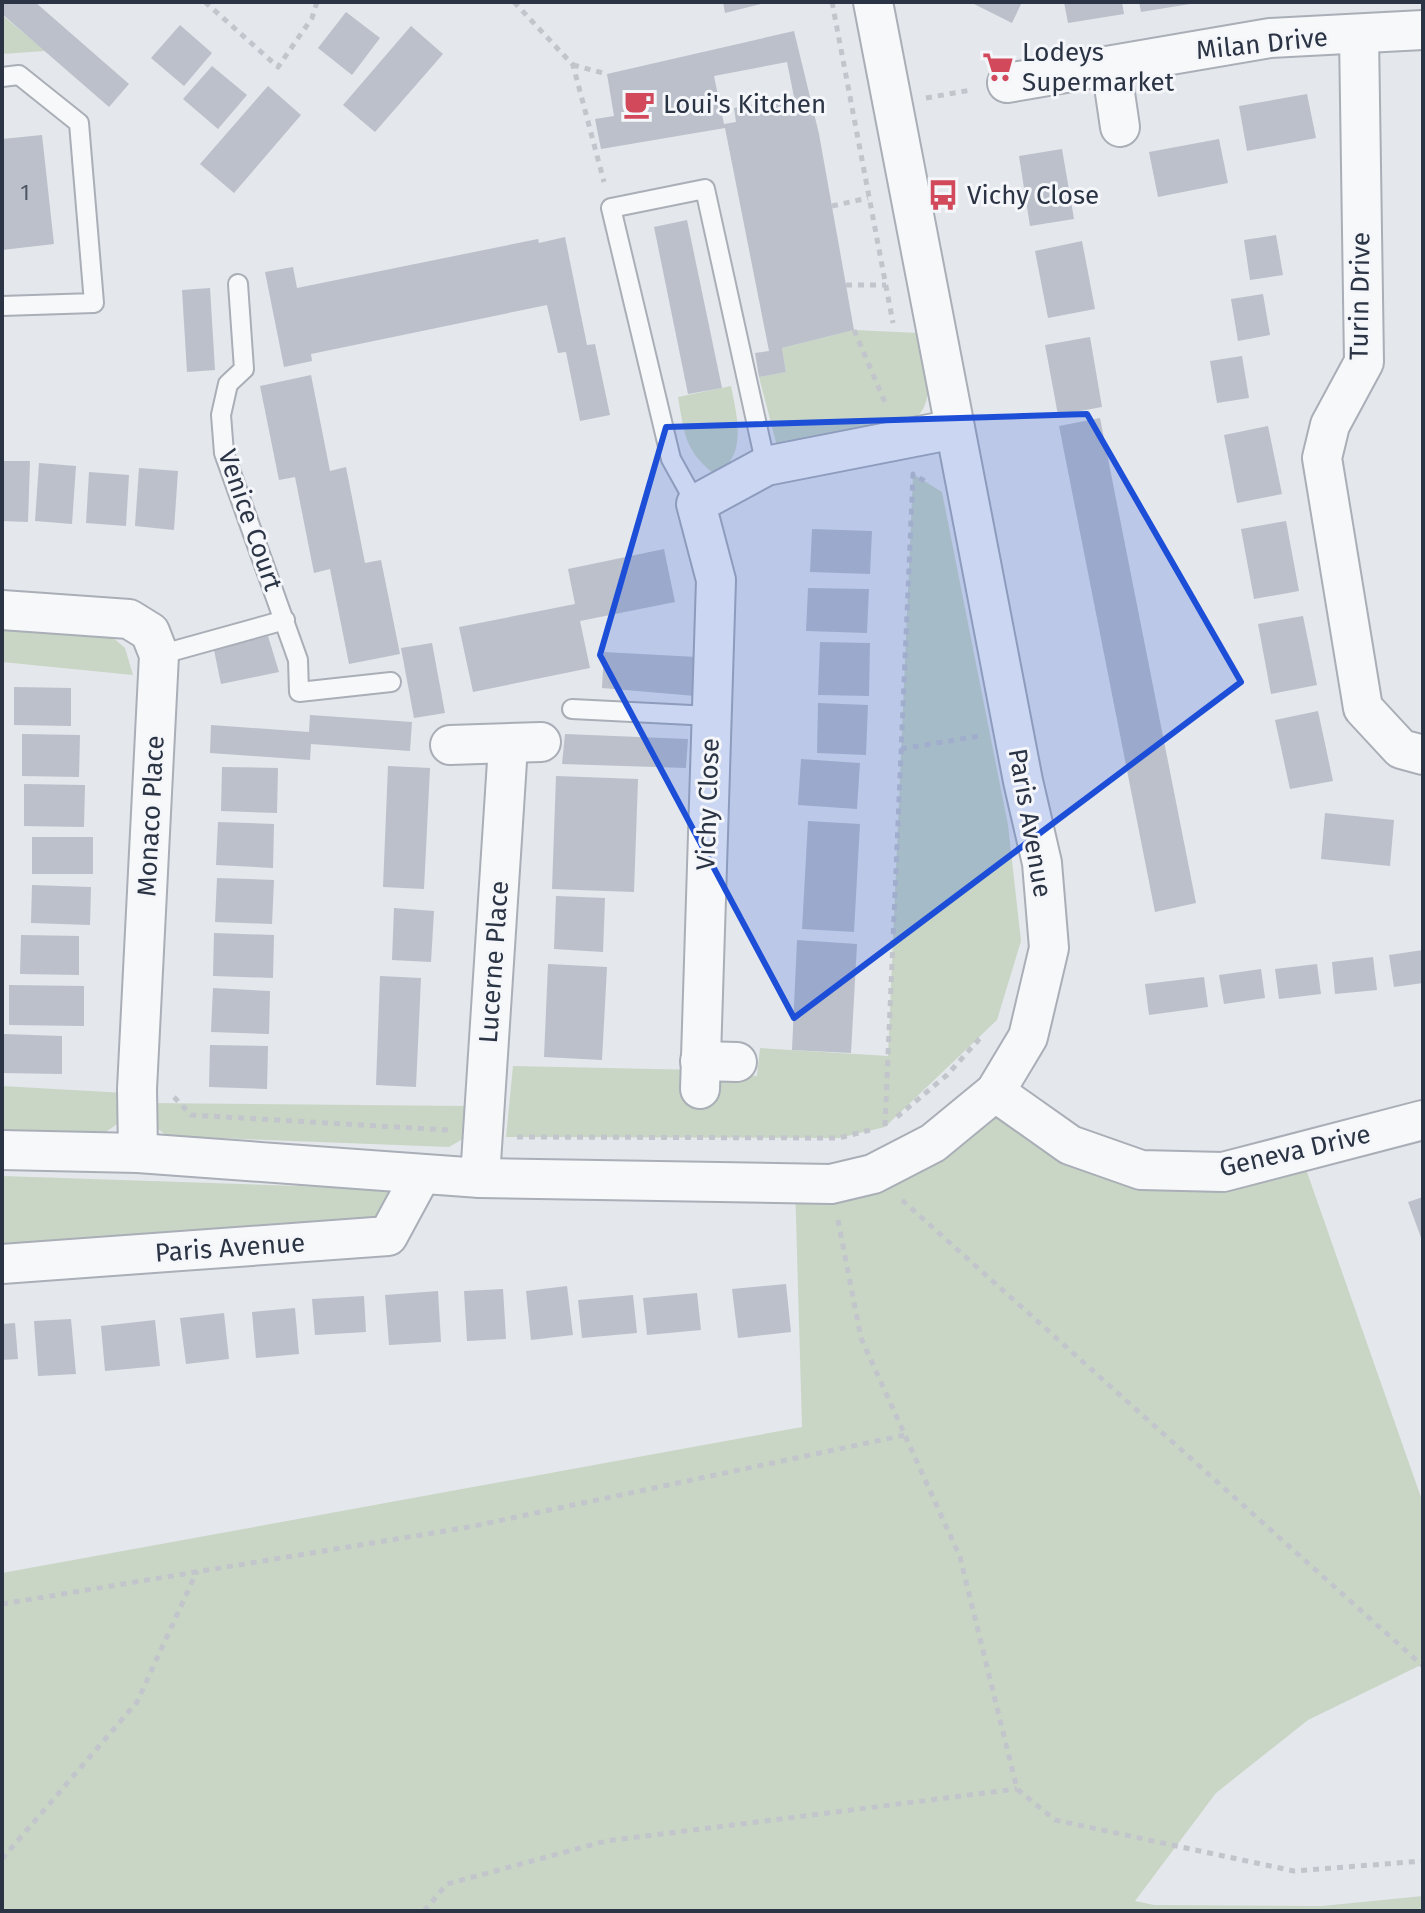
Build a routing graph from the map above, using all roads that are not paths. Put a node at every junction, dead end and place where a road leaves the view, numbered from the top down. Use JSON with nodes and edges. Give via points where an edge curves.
{"nodes":[{"id":1,"x":873,"y":2,"type":"edge"},
{"id":2,"x":1423,"y":30,"type":"edge"},
{"id":3,"x":1359,"y":35,"type":"junction"},
{"id":4,"x":1111,"y":66,"type":"junction"},
{"id":5,"x":2,"y":77,"type":"edge"},
{"id":6,"x":1007,"y":83,"type":"road end"},
{"id":7,"x":1120,"y":127,"type":"dead end"},
{"id":8,"x":238,"y":284,"type":"dead end"},
{"id":9,"x":2,"y":306,"type":"edge"},
{"id":10,"x":955,"y":429,"type":"junction"},
{"id":11,"x":766,"y":466,"type":"junction"},
{"id":12,"x":696,"y":504,"type":"junction"},
{"id":13,"x":2,"y":610,"type":"edge"},
{"id":14,"x":285,"y":620,"type":"junction"},
{"id":15,"x":159,"y":655,"type":"junction"},
{"id":16,"x":391,"y":682,"type":"dead end"},
{"id":17,"x":572,"y":709,"type":"dead end"},
{"id":18,"x":711,"y":716,"type":"junction"},
{"id":19,"x":450,"y":745,"type":"dead end"},
{"id":20,"x":1423,"y":755,"type":"edge"},
{"id":21,"x":712,"y":1071,"type":"dead end"},
{"id":22,"x":995,"y":1092,"type":"junction"},
{"id":23,"x":1423,"y":1120,"type":"edge"},
{"id":24,"x":2,"y":1150,"type":"edge"},
{"id":25,"x":138,"y":1153,"type":"junction"},
{"id":26,"x":421,"y":1175,"type":"junction"},
{"id":27,"x":480,"y":1178,"type":"junction"},
{"id":28,"x":2,"y":1264,"type":"edge"}],
"edges":[{"from":1,"to":10,"type":"street","name":"Paris Avenue"},
{"from":2,"to":3,"type":"street","name":"Milan Drive"},
{"from":3,"to":4,"type":"street","name":"Milan Drive","via":[[1270,38]]},
{"from":3,"to":20,"type":"street","name":"Turin Drive","via":[[1364,362],[1330,425],[1322,458],[1363,708],[1401,749]]},
{"from":4,"to":6,"type":"street","name":"Milan Drive"},
{"from":4,"to":7,"type":"street"},
{"from":5,"to":9,"type":"lane","via":[[19,75],[79,123],[94,303]]},
{"from":8,"to":14,"type":"lane","name":"Venice Court","via":[[244,369],[228,384],[221,415],[224,453]]},
{"from":10,"to":11,"type":"street"},
{"from":10,"to":22,"type":"street","name":"Paris Avenue","via":[[1042,863],[1049,948],[1028,1037]]},
{"from":11,"to":12,"type":"street"},
{"from":11,"to":12,"type":"lane","via":[[705,189],[611,208],[671,459]]},
{"from":12,"to":18,"type":"street","name":"Vichy Close","via":[[716,580]]},
{"from":13,"to":15,"type":"street","via":[[129,619],[150,632]]},
{"from":14,"to":15,"type":"lane","name":"Venice Court"},
{"from":14,"to":16,"type":"lane","name":"Venice Court","via":[[298,660],[299,692]]},
{"from":15,"to":25,"type":"street","name":"Monaco Place"},
{"from":17,"to":18,"type":"lane"},
{"from":18,"to":21,"type":"street","name":"Vichy Close"},
{"from":19,"to":27,"type":"street","name":"Lucerne Place","via":[[524,744]]},
{"from":22,"to":23,"type":"street","name":"Geneva Drive","via":[[1070,1145],[1141,1170],[1223,1172]]},
{"from":22,"to":27,"type":"street","name":"Paris Avenue","via":[[933,1143],[873,1174],[831,1184]]},
{"from":24,"to":25,"type":"street","name":"Paris Avenue"},
{"from":25,"to":26,"type":"street","name":"Paris Avenue"},
{"from":26,"to":27,"type":"street","name":"Paris Avenue"},
{"from":26,"to":28,"type":"street","name":"Paris Avenue","via":[[388,1236]]}]}
